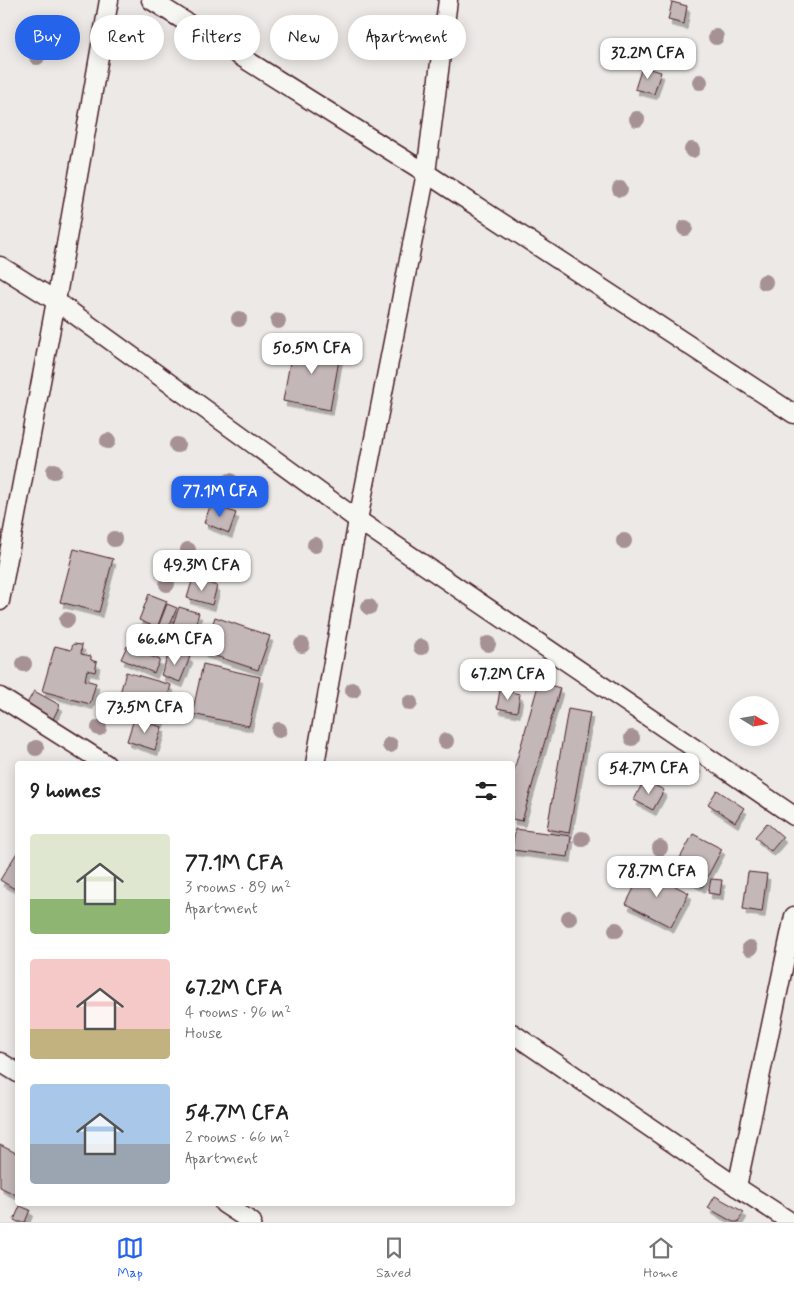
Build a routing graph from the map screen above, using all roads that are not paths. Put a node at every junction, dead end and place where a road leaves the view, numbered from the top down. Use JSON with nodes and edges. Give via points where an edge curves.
{"nodes":[{"id":1,"x":109,"y":0,"type":"edge"},
{"id":2,"x":150,"y":0,"type":"edge"},
{"id":3,"x":448,"y":0,"type":"edge"},
{"id":4,"x":426,"y":173,"type":"junction"},
{"id":5,"x":0,"y":266,"type":"edge"},
{"id":6,"x":56,"y":301,"type":"junction"},
{"id":7,"x":794,"y":414,"type":"edge"},
{"id":8,"x":358,"y":520,"type":"junction"},
{"id":9,"x":0,"y":601,"type":"edge"},
{"id":10,"x":0,"y":697,"type":"edge"},
{"id":11,"x":101,"y":761,"type":"edge"},
{"id":12,"x":316,"y":761,"type":"edge"},
{"id":13,"x":794,"y":816,"type":"edge"},
{"id":14,"x":794,"y":916,"type":"edge"},
{"id":15,"x":515,"y":1035,"type":"edge"},
{"id":16,"x":0,"y":1062,"type":"edge"},
{"id":17,"x":15,"y":1071,"type":"edge"},
{"id":18,"x":737,"y":1187,"type":"junction"},
{"id":19,"x":227,"y":1206,"type":"edge"},
{"id":20,"x":252,"y":1222,"type":"edge"},
{"id":21,"x":791,"y":1222,"type":"edge"}],
"edges":[{"from":1,"to":6,"type":"street"},
{"from":2,"to":4,"type":"street"},
{"from":3,"to":4,"type":"street"},
{"from":4,"to":7,"type":"street"},
{"from":4,"to":8,"type":"street"},
{"from":5,"to":6,"type":"street"},
{"from":6,"to":8,"type":"street"},
{"from":6,"to":9,"type":"street"},
{"from":8,"to":12,"type":"street"},
{"from":8,"to":13,"type":"street"},
{"from":10,"to":11,"type":"street"},
{"from":14,"to":18,"type":"street"},
{"from":15,"to":18,"type":"street"},
{"from":16,"to":17,"type":"street"},
{"from":18,"to":21,"type":"street"},
{"from":19,"to":20,"type":"street"}]}
